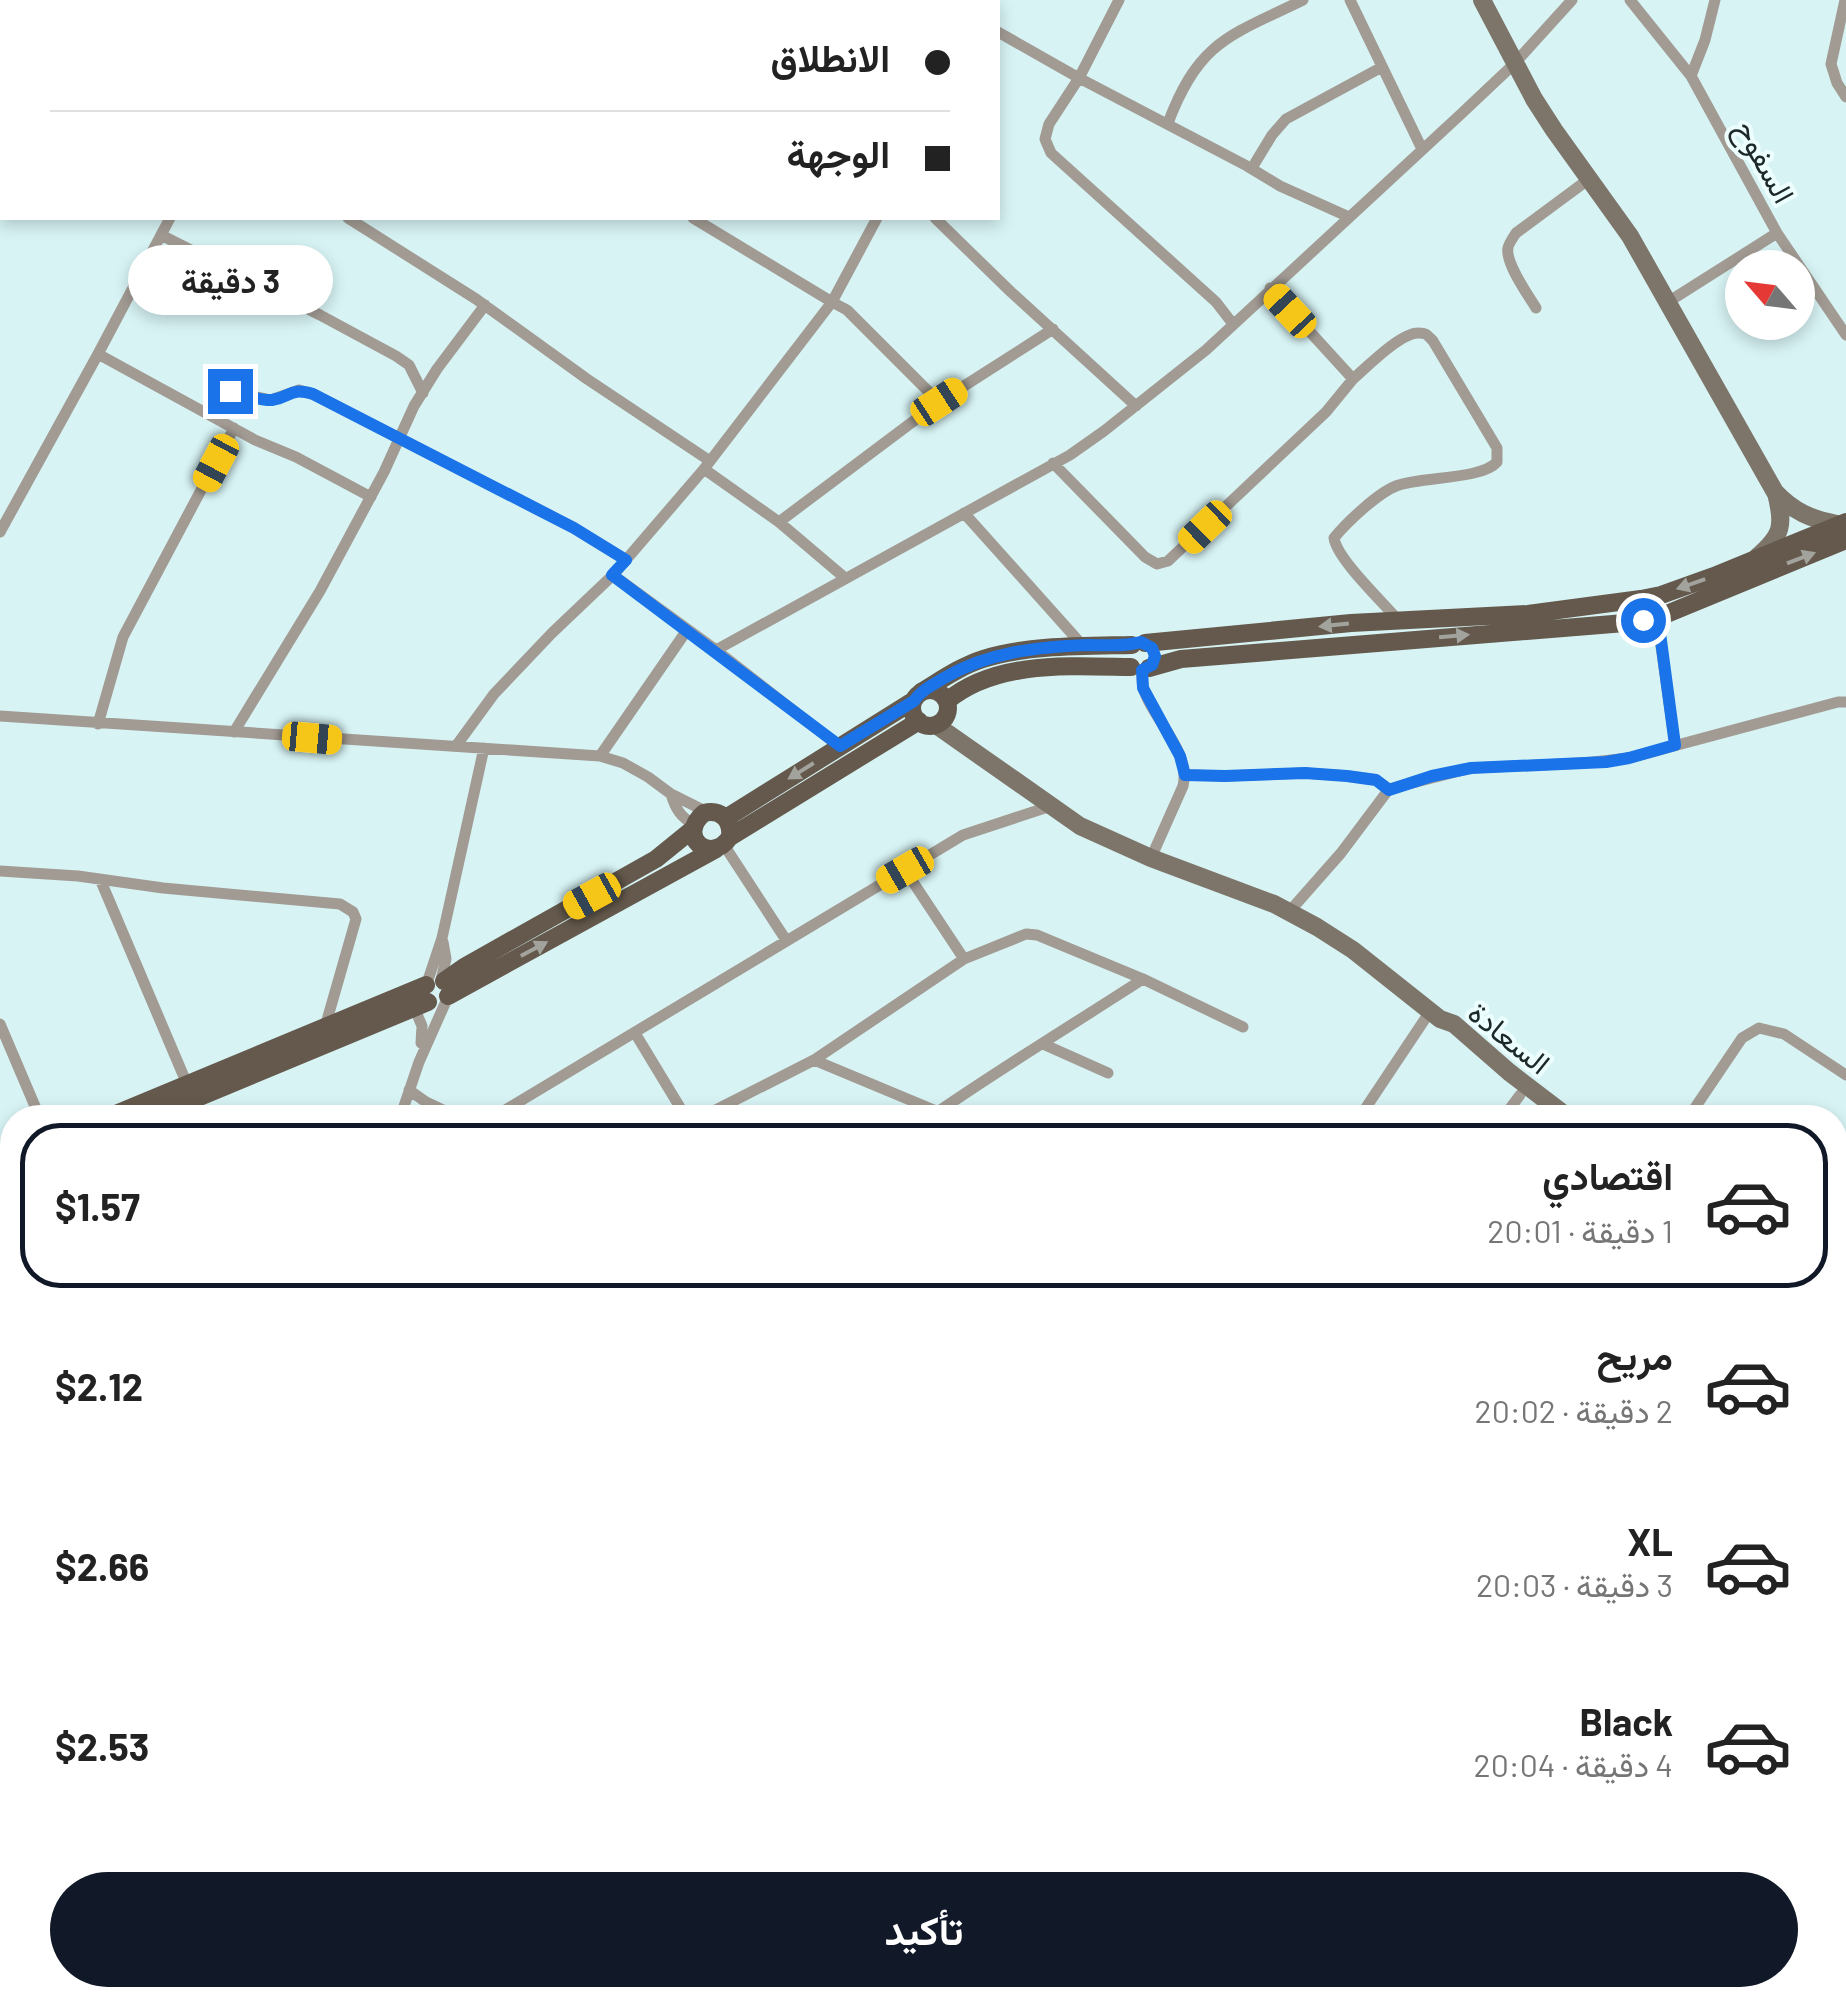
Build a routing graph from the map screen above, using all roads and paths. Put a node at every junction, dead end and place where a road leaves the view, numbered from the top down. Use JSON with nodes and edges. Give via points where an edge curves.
{"nodes":[{"id":1,"x":1119,"y":0,"type":"edge"},
{"id":2,"x":1303,"y":0,"type":"edge"},
{"id":3,"x":1350,"y":0,"type":"edge"},
{"id":4,"x":1482,"y":0,"type":"edge"},
{"id":5,"x":1572,"y":0,"type":"edge"},
{"id":6,"x":1630,"y":0,"type":"edge"},
{"id":7,"x":1715,"y":0,"type":"edge"},
{"id":8,"x":1844,"y":0,"type":"edge"},
{"id":9,"x":1000,"y":33,"type":"edge"},
{"id":10,"x":1514,"y":64,"type":"junction"},
{"id":11,"x":1382,"y":67,"type":"junction"},
{"id":12,"x":1690,"y":76,"type":"junction"},
{"id":13,"x":1079,"y":78,"type":"junction"},
{"id":14,"x":1846,"y":98,"type":"edge"},
{"id":15,"x":1168,"y":123,"type":"junction"},
{"id":16,"x":1422,"y":150,"type":"junction"},
{"id":17,"x":1252,"y":168,"type":"junction"},
{"id":18,"x":1590,"y":180,"type":"junction"},
{"id":19,"x":1349,"y":217,"type":"junction"},
{"id":20,"x":169,"y":220,"type":"edge"},
{"id":21,"x":351,"y":220,"type":"edge"},
{"id":22,"x":700,"y":220,"type":"edge"},
{"id":23,"x":876,"y":220,"type":"edge"},
{"id":24,"x":938,"y":220,"type":"edge"},
{"id":25,"x":1778,"y":233,"type":"junction"},
{"id":26,"x":161,"y":235,"type":"junction"},
{"id":27,"x":1270,"y":288,"type":"junction"},
{"id":28,"x":832,"y":302,"type":"junction"},
{"id":29,"x":1668,"y":302,"type":"junction"},
{"id":30,"x":485,"y":305,"type":"junction"},
{"id":31,"x":1536,"y":308,"type":"dead end"},
{"id":32,"x":1233,"y":324,"type":"junction"},
{"id":33,"x":1053,"y":329,"type":"junction"},
{"id":34,"x":1846,"y":335,"type":"edge"},
{"id":35,"x":98,"y":354,"type":"junction"},
{"id":36,"x":1353,"y":379,"type":"junction"},
{"id":37,"x":230,"y":391,"type":"dead end"},
{"id":38,"x":422,"y":393,"type":"junction"},
{"id":39,"x":939,"y":402,"type":"junction"},
{"id":40,"x":1136,"y":406,"type":"junction"},
{"id":41,"x":234,"y":428,"type":"junction"},
{"id":42,"x":399,"y":439,"type":"junction"},
{"id":43,"x":1054,"y":464,"type":"junction"},
{"id":44,"x":707,"y":465,"type":"junction"},
{"id":45,"x":1776,"y":492,"type":"junction"},
{"id":46,"x":371,"y":497,"type":"junction"},
{"id":47,"x":964,"y":512,"type":"junction"},
{"id":48,"x":779,"y":522,"type":"junction"},
{"id":49,"x":1843,"y":529,"type":"edge"},
{"id":50,"x":0,"y":532,"type":"edge"},
{"id":51,"x":1753,"y":559,"type":"junction"},
{"id":52,"x":626,"y":560,"type":"junction"},
{"id":53,"x":612,"y":575,"type":"junction"},
{"id":54,"x":846,"y":578,"type":"junction"},
{"id":55,"x":1658,"y":618,"type":"junction"},
{"id":56,"x":1398,"y":620,"type":"junction"},
{"id":57,"x":687,"y":630,"type":"junction"},
{"id":58,"x":1139,"y":644,"type":"junction"},
{"id":59,"x":1084,"y":646,"type":"junction"},
{"id":60,"x":716,"y":650,"type":"junction"},
{"id":61,"x":1141,"y":668,"type":"junction"},
{"id":62,"x":917,"y":696,"type":"junction"},
{"id":63,"x":1843,"y":699,"type":"edge"},
{"id":64,"x":0,"y":716,"type":"edge"},
{"id":65,"x":937,"y":716,"type":"junction"},
{"id":66,"x":98,"y":724,"type":"junction"},
{"id":67,"x":234,"y":732,"type":"junction"},
{"id":68,"x":1675,"y":745,"type":"junction"},
{"id":69,"x":456,"y":746,"type":"junction"},
{"id":70,"x":840,"y":746,"type":"junction"},
{"id":71,"x":484,"y":748,"type":"junction"},
{"id":72,"x":600,"y":756,"type":"junction"},
{"id":73,"x":1185,"y":775,"type":"junction"},
{"id":74,"x":1389,"y":790,"type":"junction"},
{"id":75,"x":1051,"y":806,"type":"junction"},
{"id":76,"x":698,"y":822,"type":"junction"},
{"id":77,"x":724,"y":837,"type":"junction"},
{"id":78,"x":1151,"y":858,"type":"junction"},
{"id":79,"x":905,"y":870,"type":"junction"},
{"id":80,"x":0,"y":871,"type":"edge"},
{"id":81,"x":100,"y":879,"type":"junction"},
{"id":82,"x":1289,"y":912,"type":"junction"},
{"id":83,"x":786,"y":940,"type":"junction"},
{"id":84,"x":964,"y":959,"type":"junction"},
{"id":85,"x":1143,"y":979,"type":"junction"},
{"id":86,"x":434,"y":992,"type":"junction"},
{"id":87,"x":1435,"y":1014,"type":"junction"},
{"id":88,"x":0,"y":1024,"type":"edge"},
{"id":89,"x":1243,"y":1026,"type":"dead end"},
{"id":90,"x":325,"y":1027,"type":"junction"},
{"id":91,"x":635,"y":1033,"type":"junction"},
{"id":92,"x":1043,"y":1044,"type":"junction"},
{"id":93,"x":814,"y":1060,"type":"junction"},
{"id":94,"x":418,"y":1062,"type":"junction"},
{"id":95,"x":1108,"y":1073,"type":"dead end"},
{"id":96,"x":1846,"y":1076,"type":"edge"},
{"id":97,"x":187,"y":1084,"type":"junction"},
{"id":98,"x":409,"y":1090,"type":"junction"},
{"id":99,"x":1520,"y":1095,"type":"junction"},
{"id":100,"x":34,"y":1105,"type":"edge"},
{"id":101,"x":137,"y":1105,"type":"edge"},
{"id":102,"x":178,"y":1105,"type":"edge"},
{"id":103,"x":404,"y":1105,"type":"edge"},
{"id":104,"x":432,"y":1105,"type":"edge"},
{"id":105,"x":514,"y":1105,"type":"edge"},
{"id":106,"x":679,"y":1105,"type":"edge"},
{"id":107,"x":724,"y":1105,"type":"edge"},
{"id":108,"x":924,"y":1105,"type":"edge"},
{"id":109,"x":948,"y":1105,"type":"edge"},
{"id":110,"x":1368,"y":1105,"type":"edge"},
{"id":111,"x":1513,"y":1105,"type":"edge"},
{"id":112,"x":1533,"y":1105,"type":"edge"},
{"id":113,"x":1552,"y":1105,"type":"edge"},
{"id":114,"x":1697,"y":1105,"type":"edge"}],
"edges":[{"from":1,"to":13,"type":"street"},
{"from":2,"to":15,"type":"street","via":[[1203,57]]},
{"from":3,"to":11,"type":"street"},
{"from":4,"to":10,"type":"street"},
{"from":5,"to":10,"type":"street"},
{"from":6,"to":12,"type":"street","name":"السفوح"},
{"from":7,"to":12,"type":"street"},
{"from":8,"to":14,"type":"street","via":[[1831,64]]},
{"from":9,"to":13,"type":"street"},
{"from":10,"to":16,"type":"street"},
{"from":10,"to":18,"type":"street"},
{"from":11,"to":16,"type":"street"},
{"from":11,"to":17,"type":"street","via":[[1286,119]]},
{"from":12,"to":25,"type":"street","name":"السفوح"},
{"from":13,"to":15,"type":"street"},
{"from":13,"to":32,"type":"street","via":[[1050,124],[1045,139],[1051,153]]},
{"from":15,"to":17,"type":"street"},
{"from":16,"to":19,"type":"street"},
{"from":17,"to":19,"type":"street"},
{"from":18,"to":29,"type":"street"},
{"from":18,"to":31,"type":"street","via":[[1508,246]]},
{"from":19,"to":27,"type":"street"},
{"from":20,"to":26,"type":"street"},
{"from":21,"to":30,"type":"street"},
{"from":22,"to":28,"type":"street"},
{"from":23,"to":28,"type":"street"},
{"from":24,"to":33,"type":"street"},
{"from":25,"to":29,"type":"street"},
{"from":25,"to":34,"type":"street","name":"السفوح"},
{"from":26,"to":35,"type":"street"},
{"from":26,"to":38,"type":"street","via":[[396,356]]},
{"from":27,"to":32,"type":"street"},
{"from":27,"to":36,"type":"street"},
{"from":28,"to":39,"type":"street"},
{"from":28,"to":44,"type":"street"},
{"from":29,"to":45,"type":"street"},
{"from":30,"to":38,"type":"street"},
{"from":30,"to":44,"type":"street"},
{"from":32,"to":40,"type":"street"},
{"from":33,"to":39,"type":"street"},
{"from":33,"to":40,"type":"street"},
{"from":35,"to":41,"type":"street"},
{"from":35,"to":50,"type":"street"},
{"from":36,"to":43,"type":"street","via":[[1326,412],[1158,564]]},
{"from":36,"to":56,"type":"street","via":[[1408,335],[1427,335],[1497,448],[1487,471],[1386,491],[1334,538]]},
{"from":37,"to":42,"type":"street","via":[[271,400],[300,390]]},
{"from":38,"to":42,"type":"street"},
{"from":39,"to":48,"type":"street"},
{"from":40,"to":43,"type":"street"},
{"from":41,"to":46,"type":"street"},
{"from":41,"to":66,"type":"street","via":[[123,637]]},
{"from":42,"to":46,"type":"street"},
{"from":42,"to":52,"type":"street"},
{"from":43,"to":47,"type":"street"},
{"from":44,"to":48,"type":"street"},
{"from":44,"to":52,"type":"street"},
{"from":45,"to":49,"type":"street","via":[[1803,515]]},
{"from":45,"to":51,"type":"street","via":[[1779,532]]},
{"from":46,"to":67,"type":"street"},
{"from":47,"to":54,"type":"street"},
{"from":47,"to":59,"type":"street"},
{"from":48,"to":54,"type":"street"},
{"from":49,"to":51,"type":"main road"},
{"from":55,"to":49,"type":"main road","one_way":true},
{"from":51,"to":56,"type":"main road","one_way":true,"via":[[1641,599],[1528,614]]},
{"from":52,"to":53,"type":"street"},
{"from":53,"to":57,"type":"street"},
{"from":53,"to":69,"type":"street","via":[[494,694]]},
{"from":54,"to":60,"type":"street"},
{"from":61,"to":55,"type":"main road","one_way":true,"via":[[1181,659]]},
{"from":55,"to":68,"type":"street"},
{"from":56,"to":58,"type":"main road","one_way":true},
{"from":57,"to":60,"type":"street"},
{"from":57,"to":72,"type":"street"},
{"from":58,"to":59,"type":"main road"},
{"from":58,"to":61,"type":"main road","via":[[1155,656]]},
{"from":59,"to":62,"type":"main road","via":[[982,659]]},
{"from":60,"to":70,"type":"street"},
{"from":61,"to":65,"type":"main road","via":[[994,676],[960,690]]},
{"from":61,"to":73,"type":"street","via":[[1143,688]]},
{"from":62,"to":65,"type":"main road","via":[[912,712]]},
{"from":62,"to":65,"type":"main road","via":[[939,692]]},
{"from":62,"to":70,"type":"main road"},
{"from":63,"to":68,"type":"street"},
{"from":64,"to":66,"type":"street"},
{"from":65,"to":75,"type":"street","via":[[964,745]]},
{"from":65,"to":77,"type":"main road"},
{"from":66,"to":67,"type":"street"},
{"from":67,"to":69,"type":"street"},
{"from":68,"to":74,"type":"street","via":[[1606,762],[1471,768]]},
{"from":69,"to":71,"type":"street"},
{"from":70,"to":77,"type":"main road","one_way":true},
{"from":71,"to":72,"type":"street"},
{"from":71,"to":86,"type":"street","via":[[442,938],[446,959]]},
{"from":72,"to":76,"type":"street","via":[[648,777]]},
{"from":73,"to":74,"type":"street","via":[[1347,776],[1376,780]]},
{"from":73,"to":78,"type":"street"},
{"from":74,"to":82,"type":"street"},
{"from":75,"to":78,"type":"street"},
{"from":75,"to":79,"type":"street","via":[[964,835]]},
{"from":76,"to":77,"type":"main road","via":[[721,814]]},
{"from":76,"to":77,"type":"main road","via":[[696,840],[704,848]]},
{"from":76,"to":86,"type":"main road","via":[[656,859],[464,968]]},
{"from":77,"to":83,"type":"street"},
{"from":86,"to":77,"type":"main road","one_way":true},
{"from":78,"to":82,"type":"street"},
{"from":79,"to":83,"type":"street"},
{"from":79,"to":84,"type":"street"},
{"from":80,"to":81,"type":"street"},
{"from":81,"to":90,"type":"street","via":[[347,907],[356,919],[354,930]]},
{"from":81,"to":97,"type":"street"},
{"from":82,"to":87,"type":"street","via":[[1354,950]]},
{"from":83,"to":91,"type":"street"},
{"from":84,"to":85,"type":"street","via":[[1036,935]]},
{"from":84,"to":93,"type":"street"},
{"from":85,"to":89,"type":"street"},
{"from":85,"to":92,"type":"street"},
{"from":86,"to":90,"type":"main road"},
{"from":86,"to":94,"type":"street"},
{"from":86,"to":94,"type":"street"},
{"from":86,"to":102,"type":"main road"},
{"from":87,"to":99,"type":"street","name":"السعادة"},
{"from":87,"to":110,"type":"street"},
{"from":87,"to":113,"type":"street","name":"السعادة"},
{"from":88,"to":100,"type":"street"},
{"from":90,"to":97,"type":"main road"},
{"from":91,"to":105,"type":"street"},
{"from":91,"to":106,"type":"street"},
{"from":92,"to":95,"type":"street"},
{"from":92,"to":109,"type":"street"},
{"from":93,"to":107,"type":"street"},
{"from":93,"to":108,"type":"street"},
{"from":94,"to":98,"type":"street"},
{"from":96,"to":114,"type":"street","via":[[1784,1034],[1759,1028],[1742,1038]]},
{"from":97,"to":101,"type":"main road"},
{"from":98,"to":103,"type":"street"},
{"from":98,"to":104,"type":"street"},
{"from":99,"to":111,"type":"street"},
{"from":99,"to":112,"type":"street","name":"السعادة"}]}
